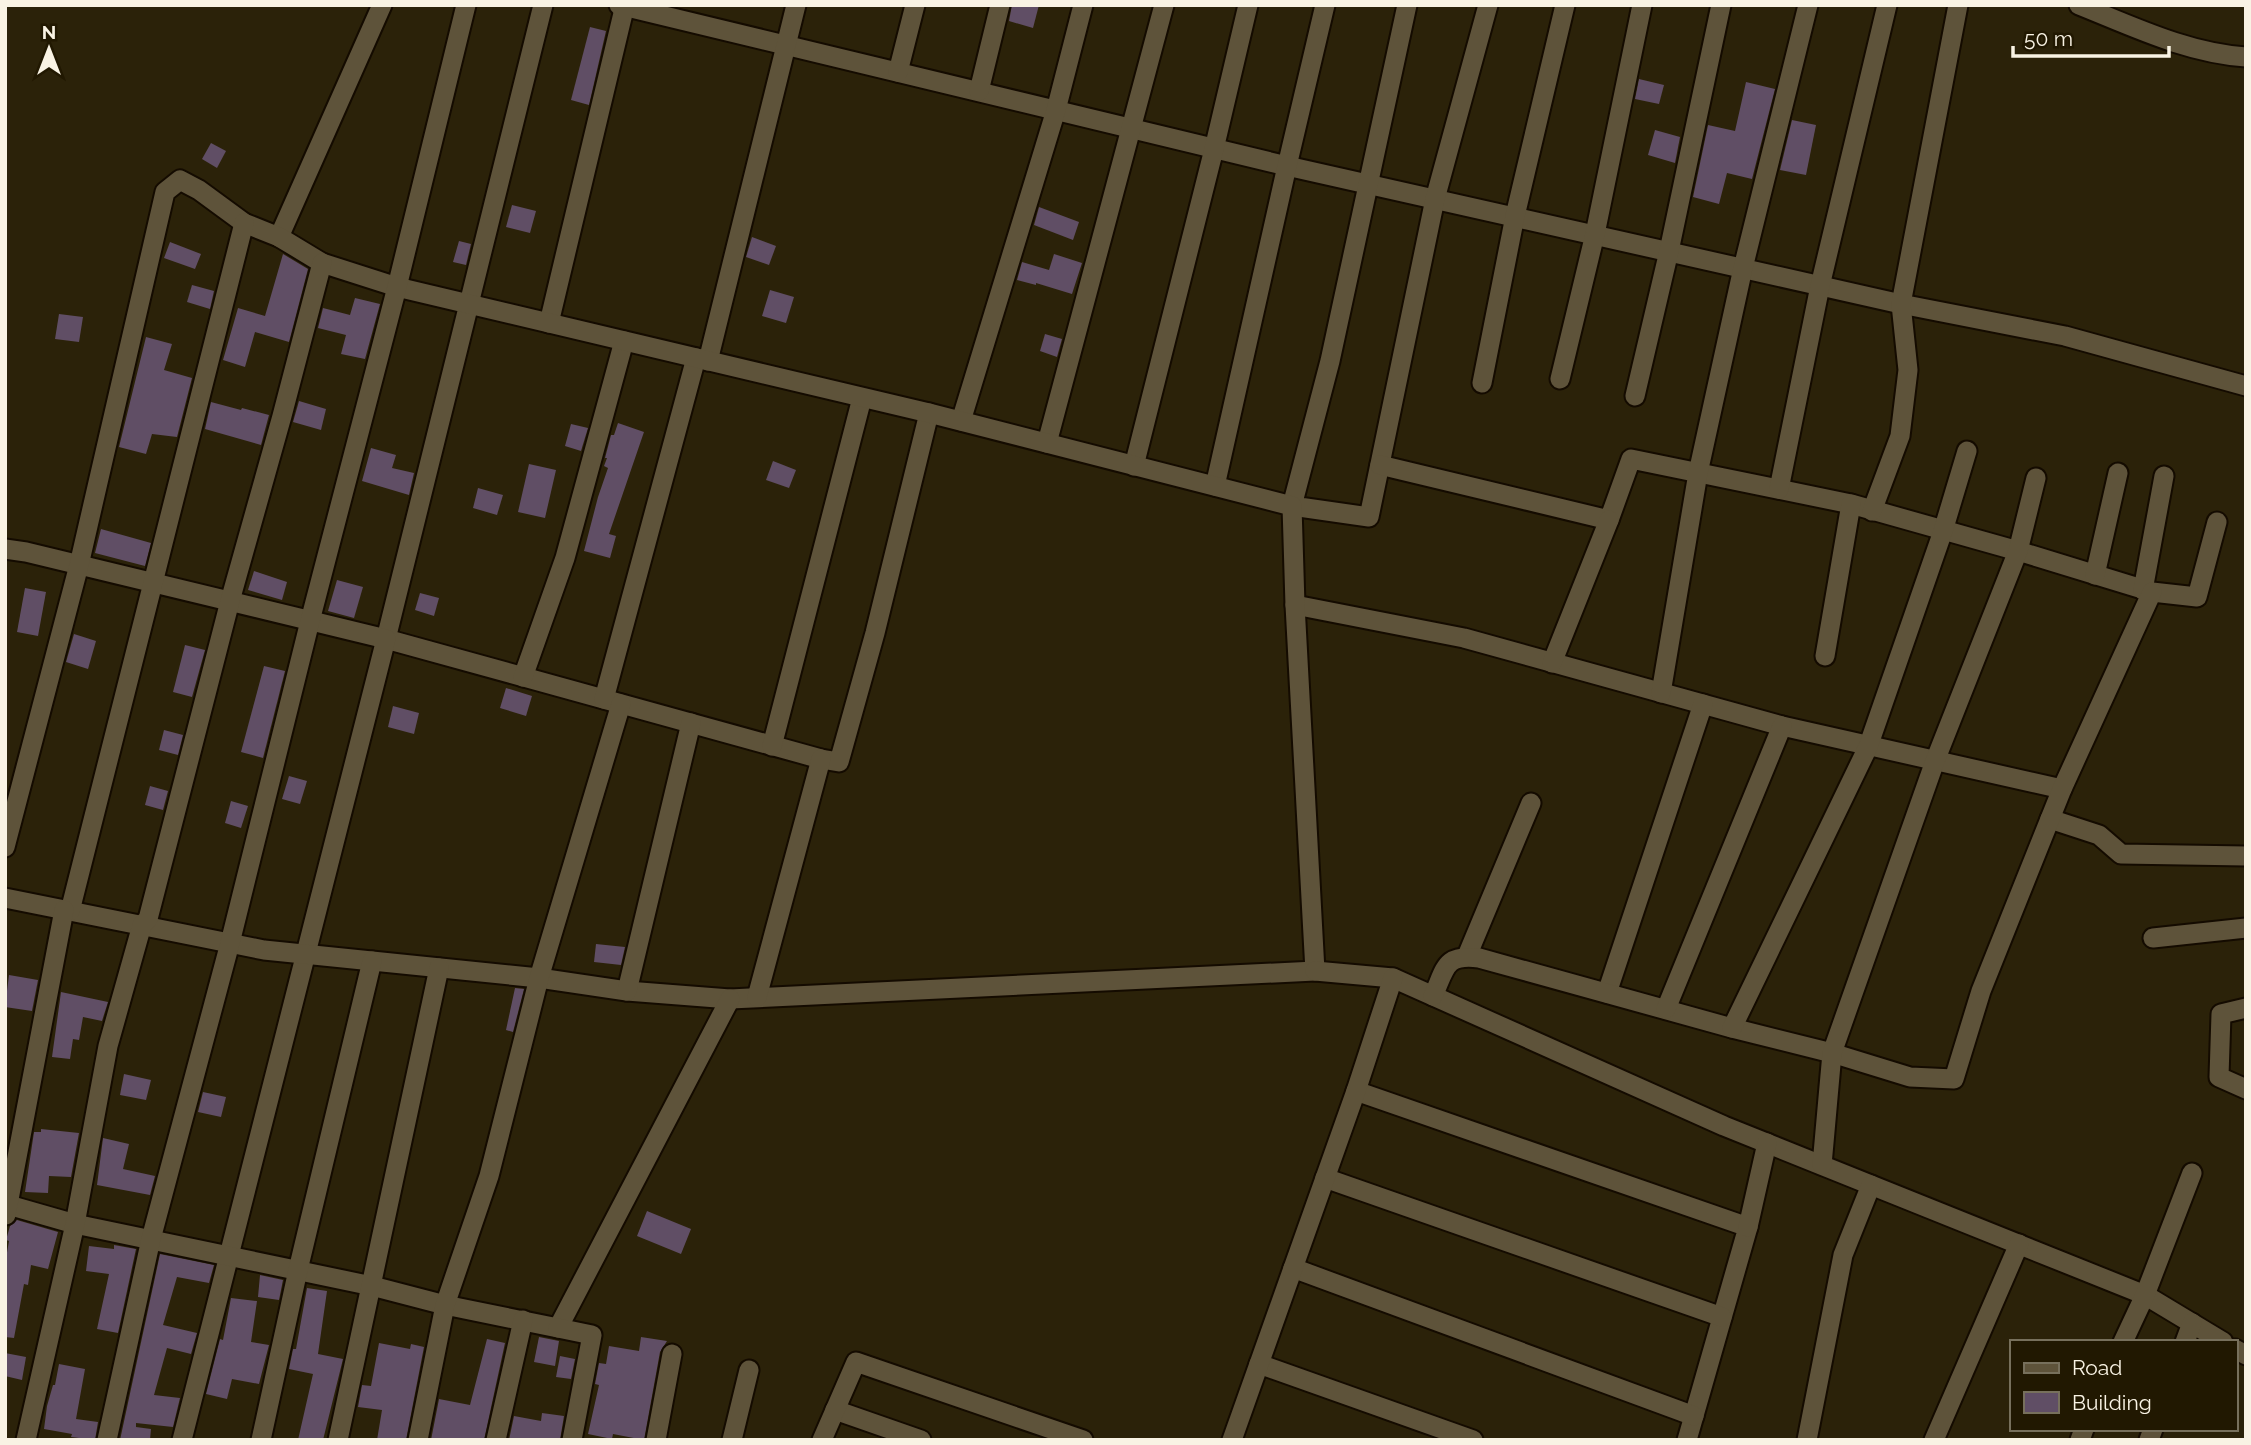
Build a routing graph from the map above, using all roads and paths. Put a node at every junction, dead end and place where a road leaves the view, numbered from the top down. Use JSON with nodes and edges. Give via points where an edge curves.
{"nodes":[{"id":1,"x":382,"y":5,"type":"edge"},
{"id":2,"x":466,"y":5,"type":"edge"},
{"id":3,"x":542,"y":5,"type":"edge"},
{"id":4,"x":796,"y":5,"type":"edge"},
{"id":5,"x":915,"y":5,"type":"edge"},
{"id":6,"x":1000,"y":5,"type":"edge"},
{"id":7,"x":1083,"y":5,"type":"edge"},
{"id":8,"x":1164,"y":5,"type":"edge"},
{"id":9,"x":1248,"y":5,"type":"edge"},
{"id":10,"x":1325,"y":5,"type":"edge"},
{"id":11,"x":1407,"y":5,"type":"edge"},
{"id":12,"x":1488,"y":5,"type":"edge"},
{"id":13,"x":1565,"y":5,"type":"edge"},
{"id":14,"x":1642,"y":5,"type":"edge"},
{"id":15,"x":1721,"y":5,"type":"edge"},
{"id":16,"x":1808,"y":5,"type":"edge"},
{"id":17,"x":1887,"y":5,"type":"edge"},
{"id":18,"x":1958,"y":5,"type":"edge"},
{"id":19,"x":2079,"y":5,"type":"edge"},
{"id":20,"x":623,"y":6,"type":"edge"},
{"id":21,"x":788,"y":45,"type":"junction"},
{"id":22,"x":2246,"y":57,"type":"edge"},
{"id":23,"x":898,"y":72,"type":"junction"},
{"id":24,"x":979,"y":91,"type":"junction"},
{"id":25,"x":1056,"y":110,"type":"junction"},
{"id":26,"x":1131,"y":128,"type":"junction"},
{"id":27,"x":1214,"y":149,"type":"junction"},
{"id":28,"x":1287,"y":166,"type":"junction"},
{"id":29,"x":1369,"y":183,"type":"junction"},
{"id":30,"x":1435,"y":199,"type":"junction"},
{"id":31,"x":1515,"y":216,"type":"junction"},
{"id":32,"x":244,"y":223,"type":"junction"},
{"id":33,"x":1595,"y":234,"type":"junction"},
{"id":34,"x":279,"y":237,"type":"junction"},
{"id":35,"x":1669,"y":251,"type":"junction"},
{"id":36,"x":322,"y":263,"type":"junction"},
{"id":37,"x":1743,"y":268,"type":"junction"},
{"id":38,"x":1820,"y":286,"type":"junction"},
{"id":39,"x":397,"y":287,"type":"junction"},
{"id":40,"x":1900,"y":304,"type":"junction"},
{"id":41,"x":468,"y":305,"type":"junction"},
{"id":42,"x":549,"y":324,"type":"junction"},
{"id":43,"x":624,"y":341,"type":"junction"},
{"id":44,"x":702,"y":360,"type":"junction"},
{"id":45,"x":1560,"y":379,"type":"dead end"},
{"id":46,"x":1482,"y":383,"type":"dead end"},
{"id":47,"x":2246,"y":386,"type":"edge"},
{"id":48,"x":1635,"y":396,"type":"dead end"},
{"id":49,"x":862,"y":398,"type":"junction"},
{"id":50,"x":929,"y":413,"type":"junction"},
{"id":51,"x":961,"y":421,"type":"junction"},
{"id":52,"x":1047,"y":443,"type":"junction"},
{"id":53,"x":1967,"y":451,"type":"dead end"},
{"id":54,"x":1380,"y":465,"type":"junction"},
{"id":55,"x":1134,"y":466,"type":"junction"},
{"id":56,"x":1698,"y":473,"type":"junction"},
{"id":57,"x":2118,"y":473,"type":"dead end"},
{"id":58,"x":2164,"y":476,"type":"dead end"},
{"id":59,"x":2036,"y":478,"type":"dead end"},
{"id":60,"x":1215,"y":486,"type":"junction"},
{"id":61,"x":1779,"y":489,"type":"junction"},
{"id":62,"x":1851,"y":504,"type":"junction"},
{"id":63,"x":1292,"y":506,"type":"junction"},
{"id":64,"x":1872,"y":511,"type":"junction"},
{"id":65,"x":1609,"y":520,"type":"junction"},
{"id":66,"x":2217,"y":522,"type":"dead end"},
{"id":67,"x":1944,"y":531,"type":"junction"},
{"id":68,"x":5,"y":549,"type":"edge"},
{"id":69,"x":2018,"y":551,"type":"junction"},
{"id":70,"x":79,"y":565,"type":"junction"},
{"id":71,"x":2095,"y":575,"type":"junction"},
{"id":72,"x":152,"y":582,"type":"junction"},
{"id":73,"x":2147,"y":591,"type":"junction"},
{"id":74,"x":230,"y":601,"type":"junction"},
{"id":75,"x":1295,"y":605,"type":"junction"},
{"id":76,"x":310,"y":621,"type":"junction"},
{"id":77,"x":386,"y":639,"type":"junction"},
{"id":78,"x":1825,"y":656,"type":"dead end"},
{"id":79,"x":1552,"y":663,"type":"junction"},
{"id":80,"x":523,"y":677,"type":"junction"},
{"id":81,"x":1661,"y":693,"type":"junction"},
{"id":82,"x":613,"y":701,"type":"junction"},
{"id":83,"x":1703,"y":704,"type":"junction"},
{"id":84,"x":691,"y":723,"type":"junction"},
{"id":85,"x":1782,"y":726,"type":"junction"},
{"id":86,"x":772,"y":746,"type":"junction"},
{"id":87,"x":1868,"y":747,"type":"junction"},
{"id":88,"x":821,"y":759,"type":"junction"},
{"id":89,"x":1936,"y":761,"type":"junction"},
{"id":90,"x":2062,"y":789,"type":"junction"},
{"id":91,"x":1531,"y":803,"type":"dead end"},
{"id":92,"x":2050,"y":819,"type":"junction"},
{"id":93,"x":5,"y":847,"type":"edge"},
{"id":94,"x":2246,"y":856,"type":"edge"},
{"id":95,"x":5,"y":898,"type":"edge"},
{"id":96,"x":67,"y":911,"type":"junction"},
{"id":97,"x":142,"y":925,"type":"junction"},
{"id":98,"x":2246,"y":928,"type":"edge"},
{"id":99,"x":2153,"y":938,"type":"dead end"},
{"id":100,"x":230,"y":943,"type":"junction"},
{"id":101,"x":307,"y":954,"type":"junction"},
{"id":102,"x":1467,"y":956,"type":"junction"},
{"id":103,"x":372,"y":961,"type":"junction"},
{"id":104,"x":439,"y":968,"type":"junction"},
{"id":105,"x":1315,"y":971,"type":"junction"},
{"id":106,"x":539,"y":978,"type":"junction"},
{"id":107,"x":1393,"y":978,"type":"junction"},
{"id":108,"x":627,"y":991,"type":"junction"},
{"id":109,"x":1607,"y":993,"type":"junction"},
{"id":110,"x":1433,"y":996,"type":"junction"},
{"id":111,"x":757,"y":997,"type":"junction"},
{"id":112,"x":730,"y":999,"type":"junction"},
{"id":113,"x":2246,"y":1008,"type":"edge"},
{"id":114,"x":1665,"y":1009,"type":"junction"},
{"id":115,"x":1732,"y":1028,"type":"junction"},
{"id":116,"x":1832,"y":1053,"type":"junction"},
{"id":117,"x":2246,"y":1089,"type":"edge"},
{"id":118,"x":1356,"y":1091,"type":"junction"},
{"id":119,"x":1767,"y":1143,"type":"junction"},
{"id":120,"x":1822,"y":1165,"type":"junction"},
{"id":121,"x":2192,"y":1173,"type":"dead end"},
{"id":122,"x":1325,"y":1178,"type":"junction"},
{"id":123,"x":1871,"y":1185,"type":"junction"},
{"id":124,"x":6,"y":1208,"type":"edge"},
{"id":125,"x":75,"y":1224,"type":"junction"},
{"id":126,"x":1748,"y":1227,"type":"junction"},
{"id":127,"x":151,"y":1240,"type":"junction"},
{"id":128,"x":2019,"y":1244,"type":"junction"},
{"id":129,"x":231,"y":1256,"type":"junction"},
{"id":130,"x":1293,"y":1268,"type":"junction"},
{"id":131,"x":298,"y":1270,"type":"junction"},
{"id":132,"x":372,"y":1286,"type":"junction"},
{"id":133,"x":2144,"y":1295,"type":"junction"},
{"id":134,"x":446,"y":1305,"type":"junction"},
{"id":135,"x":1722,"y":1317,"type":"junction"},
{"id":136,"x":523,"y":1320,"type":"junction"},
{"id":137,"x":558,"y":1328,"type":"junction"},
{"id":138,"x":2189,"y":1332,"type":"edge"},
{"id":139,"x":2124,"y":1340,"type":"edge"},
{"id":140,"x":2216,"y":1340,"type":"edge"},
{"id":141,"x":672,"y":1354,"type":"dead end"},
{"id":142,"x":1259,"y":1364,"type":"junction"},
{"id":143,"x":749,"y":1370,"type":"dead end"},
{"id":144,"x":835,"y":1410,"type":"junction"},
{"id":145,"x":1694,"y":1416,"type":"junction"},
{"id":146,"x":26,"y":1440,"type":"edge"},
{"id":147,"x":107,"y":1440,"type":"edge"},
{"id":148,"x":183,"y":1440,"type":"edge"},
{"id":149,"x":261,"y":1440,"type":"edge"},
{"id":150,"x":338,"y":1440,"type":"edge"},
{"id":151,"x":418,"y":1440,"type":"edge"},
{"id":152,"x":496,"y":1440,"type":"edge"},
{"id":153,"x":572,"y":1440,"type":"edge"},
{"id":154,"x":656,"y":1440,"type":"edge"},
{"id":155,"x":732,"y":1440,"type":"edge"},
{"id":156,"x":822,"y":1440,"type":"edge"},
{"id":157,"x":921,"y":1440,"type":"edge"},
{"id":158,"x":1083,"y":1440,"type":"edge"},
{"id":159,"x":1232,"y":1440,"type":"edge"},
{"id":160,"x":1473,"y":1440,"type":"edge"},
{"id":161,"x":1687,"y":1440,"type":"edge"},
{"id":162,"x":1807,"y":1440,"type":"edge"},
{"id":163,"x":1934,"y":1440,"type":"edge"}],
"edges":[{"from":1,"to":34,"type":"street"},
{"from":2,"to":39,"type":"street"},
{"from":3,"to":41,"type":"street"},
{"from":4,"to":21,"type":"street"},
{"from":5,"to":23,"type":"street"},
{"from":6,"to":24,"type":"street"},
{"from":7,"to":25,"type":"street"},
{"from":8,"to":26,"type":"street"},
{"from":9,"to":27,"type":"street"},
{"from":10,"to":28,"type":"street"},
{"from":11,"to":29,"type":"street"},
{"from":12,"to":30,"type":"street"},
{"from":13,"to":31,"type":"street"},
{"from":14,"to":33,"type":"street"},
{"from":15,"to":35,"type":"street"},
{"from":16,"to":37,"type":"street"},
{"from":17,"to":38,"type":"street"},
{"from":18,"to":40,"type":"street"},
{"from":19,"to":22,"type":"street","via":[[2181,45]]},
{"from":20,"to":21,"type":"street"},
{"from":20,"to":42,"type":"street"},
{"from":21,"to":23,"type":"street"},
{"from":21,"to":44,"type":"street"},
{"from":23,"to":24,"type":"street"},
{"from":24,"to":25,"type":"street"},
{"from":25,"to":26,"type":"street"},
{"from":25,"to":51,"type":"street"},
{"from":26,"to":27,"type":"street"},
{"from":26,"to":52,"type":"street"},
{"from":27,"to":28,"type":"street"},
{"from":27,"to":55,"type":"street"},
{"from":28,"to":29,"type":"street"},
{"from":28,"to":60,"type":"street"},
{"from":29,"to":30,"type":"street"},
{"from":29,"to":63,"type":"street"},
{"from":30,"to":31,"type":"street"},
{"from":30,"to":54,"type":"street"},
{"from":31,"to":33,"type":"street"},
{"from":31,"to":46,"type":"street"},
{"from":32,"to":34,"type":"street"},
{"from":32,"to":70,"type":"street","via":[[180,180],[164,192]]},
{"from":32,"to":72,"type":"street"},
{"from":33,"to":35,"type":"street"},
{"from":33,"to":45,"type":"street"},
{"from":34,"to":36,"type":"street"},
{"from":35,"to":37,"type":"street"},
{"from":35,"to":48,"type":"street"},
{"from":36,"to":39,"type":"street"},
{"from":36,"to":74,"type":"street"},
{"from":37,"to":38,"type":"street"},
{"from":37,"to":56,"type":"street"},
{"from":38,"to":40,"type":"street"},
{"from":38,"to":61,"type":"street"},
{"from":39,"to":41,"type":"street"},
{"from":39,"to":76,"type":"street"},
{"from":40,"to":47,"type":"street","via":[[2065,336]]},
{"from":40,"to":64,"type":"street","via":[[1908,370],[1900,436]]},
{"from":41,"to":42,"type":"street"},
{"from":41,"to":77,"type":"street"},
{"from":42,"to":43,"type":"street"},
{"from":43,"to":44,"type":"street"},
{"from":43,"to":80,"type":"street","via":[[565,558]]},
{"from":44,"to":49,"type":"street"},
{"from":44,"to":82,"type":"street"},
{"from":49,"to":50,"type":"street"},
{"from":49,"to":86,"type":"street"},
{"from":50,"to":51,"type":"street"},
{"from":50,"to":88,"type":"street","via":[[839,762]]},
{"from":51,"to":52,"type":"street"},
{"from":52,"to":55,"type":"street"},
{"from":53,"to":67,"type":"street"},
{"from":54,"to":63,"type":"street","via":[[1369,517]]},
{"from":54,"to":65,"type":"street"},
{"from":55,"to":60,"type":"street"},
{"from":56,"to":61,"type":"street"},
{"from":56,"to":65,"type":"street","via":[[1631,459]]},
{"from":56,"to":81,"type":"street"},
{"from":57,"to":71,"type":"street"},
{"from":58,"to":73,"type":"street"},
{"from":59,"to":69,"type":"street"},
{"from":60,"to":63,"type":"street"},
{"from":61,"to":62,"type":"street"},
{"from":62,"to":64,"type":"street"},
{"from":62,"to":78,"type":"street"},
{"from":63,"to":75,"type":"street"},
{"from":64,"to":67,"type":"street"},
{"from":65,"to":79,"type":"street"},
{"from":66,"to":73,"type":"street","via":[[2197,597]]},
{"from":67,"to":69,"type":"street"},
{"from":67,"to":87,"type":"street"},
{"from":68,"to":70,"type":"street"},
{"from":69,"to":71,"type":"street"},
{"from":69,"to":89,"type":"street"},
{"from":70,"to":72,"type":"street"},
{"from":70,"to":93,"type":"street"},
{"from":71,"to":73,"type":"street"},
{"from":72,"to":74,"type":"street"},
{"from":72,"to":96,"type":"street"},
{"from":73,"to":90,"type":"street"},
{"from":74,"to":76,"type":"street"},
{"from":74,"to":97,"type":"street","via":[[148,919]]},
{"from":75,"to":79,"type":"street","via":[[1464,638]]},
{"from":75,"to":105,"type":"street"},
{"from":76,"to":77,"type":"street"},
{"from":76,"to":100,"type":"street"},
{"from":77,"to":80,"type":"street"},
{"from":77,"to":101,"type":"street"},
{"from":79,"to":81,"type":"street"},
{"from":80,"to":82,"type":"street"},
{"from":81,"to":83,"type":"street"},
{"from":82,"to":84,"type":"street"},
{"from":82,"to":106,"type":"street"},
{"from":83,"to":85,"type":"street"},
{"from":83,"to":109,"type":"street"},
{"from":84,"to":86,"type":"street"},
{"from":84,"to":108,"type":"street"},
{"from":85,"to":87,"type":"street"},
{"from":85,"to":114,"type":"street"},
{"from":86,"to":88,"type":"street"},
{"from":87,"to":89,"type":"street"},
{"from":87,"to":115,"type":"street"},
{"from":88,"to":111,"type":"street"},
{"from":89,"to":90,"type":"street"},
{"from":89,"to":116,"type":"street"},
{"from":90,"to":92,"type":"street"},
{"from":91,"to":102,"type":"street"},
{"from":92,"to":94,"type":"street","via":[[2099,835],[2121,854]]},
{"from":92,"to":116,"type":"street","via":[[1981,991],[1954,1079],[1910,1077]]},
{"from":95,"to":96,"type":"street"},
{"from":96,"to":97,"type":"street"},
{"from":96,"to":124,"type":"street"},
{"from":97,"to":100,"type":"street"},
{"from":97,"to":125,"type":"street","via":[[108,1046]]},
{"from":98,"to":99,"type":"street"},
{"from":100,"to":101,"type":"street"},
{"from":100,"to":127,"type":"street"},
{"from":101,"to":103,"type":"street"},
{"from":101,"to":129,"type":"street"},
{"from":102,"to":109,"type":"street"},
{"from":102,"to":110,"type":"street","via":[[1448,963]]},
{"from":103,"to":104,"type":"street"},
{"from":103,"to":131,"type":"street"},
{"from":104,"to":106,"type":"street"},
{"from":104,"to":132,"type":"street"},
{"from":105,"to":107,"type":"street"},
{"from":105,"to":111,"type":"street"},
{"from":106,"to":108,"type":"street"},
{"from":106,"to":134,"type":"street","via":[[489,1176]]},
{"from":107,"to":110,"type":"street"},
{"from":107,"to":118,"type":"street"},
{"from":108,"to":112,"type":"street"},
{"from":109,"to":114,"type":"street"},
{"from":110,"to":119,"type":"street"},
{"from":111,"to":112,"type":"street"},
{"from":112,"to":137,"type":"street"},
{"from":113,"to":117,"type":"street","via":[[2221,1014],[2219,1077]]},
{"from":114,"to":115,"type":"street"},
{"from":115,"to":116,"type":"street"},
{"from":116,"to":120,"type":"street"},
{"from":118,"to":122,"type":"street"},
{"from":118,"to":126,"type":"street"},
{"from":119,"to":120,"type":"street"},
{"from":119,"to":126,"type":"street"},
{"from":120,"to":123,"type":"street"},
{"from":121,"to":133,"type":"street"},
{"from":122,"to":130,"type":"street"},
{"from":122,"to":135,"type":"street"},
{"from":123,"to":128,"type":"street"},
{"from":123,"to":162,"type":"street","via":[[1843,1255]]},
{"from":124,"to":125,"type":"street"},
{"from":125,"to":127,"type":"street"},
{"from":125,"to":146,"type":"street"},
{"from":126,"to":135,"type":"street"},
{"from":127,"to":129,"type":"street"},
{"from":127,"to":147,"type":"street"},
{"from":128,"to":133,"type":"street"},
{"from":128,"to":163,"type":"street"},
{"from":129,"to":131,"type":"street"},
{"from":129,"to":148,"type":"street"},
{"from":130,"to":142,"type":"street"},
{"from":130,"to":145,"type":"street"},
{"from":131,"to":132,"type":"street"},
{"from":131,"to":149,"type":"street"},
{"from":132,"to":134,"type":"street"},
{"from":132,"to":150,"type":"street"},
{"from":133,"to":138,"type":"street"},
{"from":133,"to":139,"type":"street"},
{"from":134,"to":136,"type":"street"},
{"from":134,"to":151,"type":"street"},
{"from":135,"to":145,"type":"street"},
{"from":136,"to":137,"type":"street"},
{"from":136,"to":152,"type":"street"},
{"from":137,"to":153,"type":"street","via":[[593,1335]]},
{"from":138,"to":140,"type":"street"},
{"from":141,"to":154,"type":"street"},
{"from":142,"to":159,"type":"street"},
{"from":142,"to":160,"type":"street"},
{"from":143,"to":155,"type":"street"},
{"from":144,"to":156,"type":"street"},
{"from":144,"to":157,"type":"street"},
{"from":144,"to":158,"type":"street","via":[[856,1362]]},
{"from":145,"to":161,"type":"street"}]}
